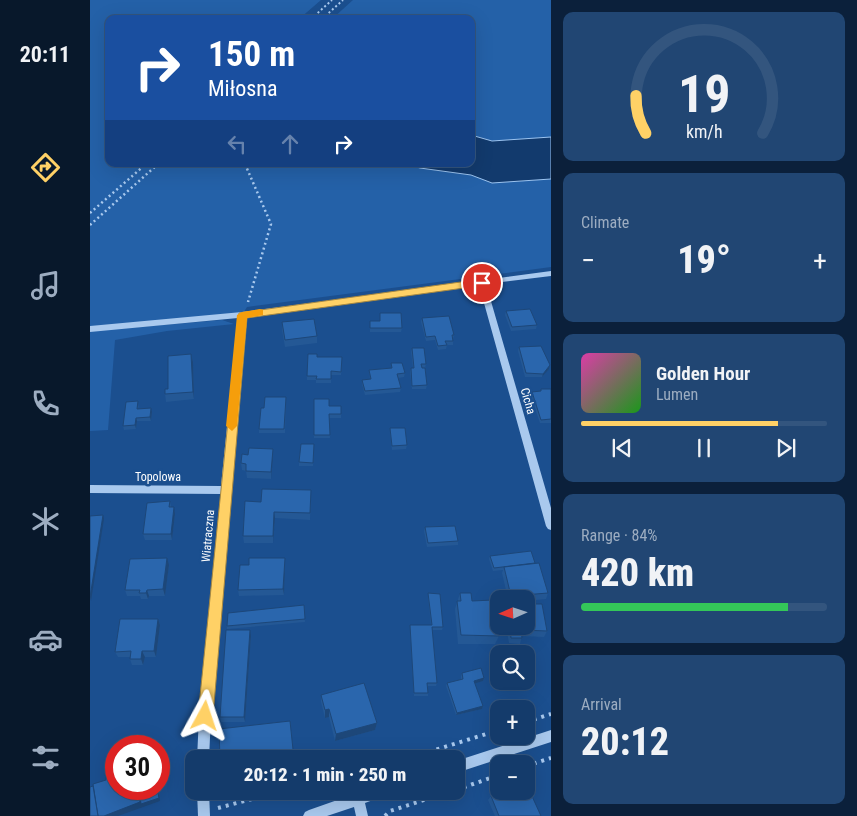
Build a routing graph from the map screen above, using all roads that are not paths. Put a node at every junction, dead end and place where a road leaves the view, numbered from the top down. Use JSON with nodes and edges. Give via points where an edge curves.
{"nodes":[{"id":1,"x":551,"y":273,"type":"edge"},
{"id":2,"x":482,"y":283,"type":"junction"},
{"id":3,"x":242,"y":315,"type":"junction"},
{"id":4,"x":90,"y":329,"type":"edge"},
{"id":5,"x":90,"y":489,"type":"edge"},
{"id":6,"x":226,"y":490,"type":"junction"},
{"id":7,"x":551,"y":526,"type":"edge"},
{"id":8,"x":551,"y":736,"type":"edge"},
{"id":9,"x":204,"y":750,"type":"edge"},
{"id":10,"x":465,"y":764,"type":"edge"},
{"id":11,"x":203,"y":800,"type":"edge"},
{"id":12,"x":358,"y":800,"type":"joint"},
{"id":13,"x":204,"y":816,"type":"edge"},
{"id":14,"x":309,"y":816,"type":"edge"},
{"id":15,"x":362,"y":816,"type":"edge"}],
"edges":[{"from":1,"to":2,"type":"street"},
{"from":2,"to":3,"type":"street"},
{"from":2,"to":7,"type":"street","name":"Cicha"},
{"from":3,"to":4,"type":"street"},
{"from":3,"to":6,"type":"street","name":"Wiatraczna"},
{"from":5,"to":6,"type":"street","name":"Topolowa"},
{"from":6,"to":9,"type":"street","name":"Wiatraczna"},
{"from":8,"to":10,"type":"street"},
{"from":11,"to":13,"type":"street"},
{"from":12,"to":14,"type":"street"},
{"from":12,"to":15,"type":"street"}]}
